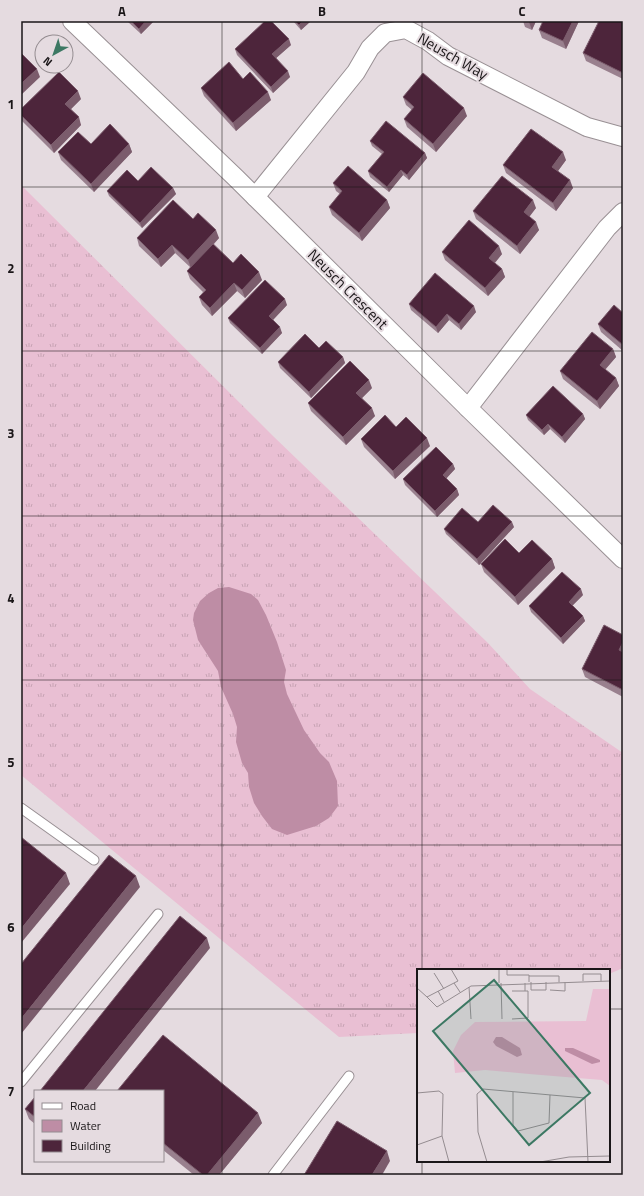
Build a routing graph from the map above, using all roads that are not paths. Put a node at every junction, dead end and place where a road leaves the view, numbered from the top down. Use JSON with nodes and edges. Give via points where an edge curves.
{"nodes":[{"id":1,"x":72,"y":21,"type":"edge"},
{"id":2,"x":623,"y":137,"type":"edge"},
{"id":3,"x":255,"y":197,"type":"junction"},
{"id":4,"x":623,"y":212,"type":"edge"},
{"id":5,"x":468,"y":408,"type":"junction"},
{"id":6,"x":623,"y":559,"type":"edge"},
{"id":7,"x":21,"y":808,"type":"edge"},
{"id":8,"x":94,"y":860,"type":"dead end"},
{"id":9,"x":158,"y":914,"type":"dead end"},
{"id":10,"x":349,"y":1076,"type":"dead end"},
{"id":11,"x":21,"y":1082,"type":"edge"},
{"id":12,"x":273,"y":1175,"type":"edge"}],
"edges":[{"from":1,"to":3,"type":"street","name":"Neusch Crescent"},
{"from":2,"to":3,"type":"street","name":"Neusch Way","via":[[587,127],[448,56],[406,29],[385,33],[370,48],[356,72]]},
{"from":3,"to":5,"type":"street","name":"Neusch Crescent"},
{"from":4,"to":5,"type":"street","via":[[607,228]]},
{"from":5,"to":6,"type":"street","name":"Neusch Crescent"},
{"from":7,"to":8,"type":"lane"},
{"from":9,"to":11,"type":"lane"},
{"from":10,"to":12,"type":"lane"}]}
